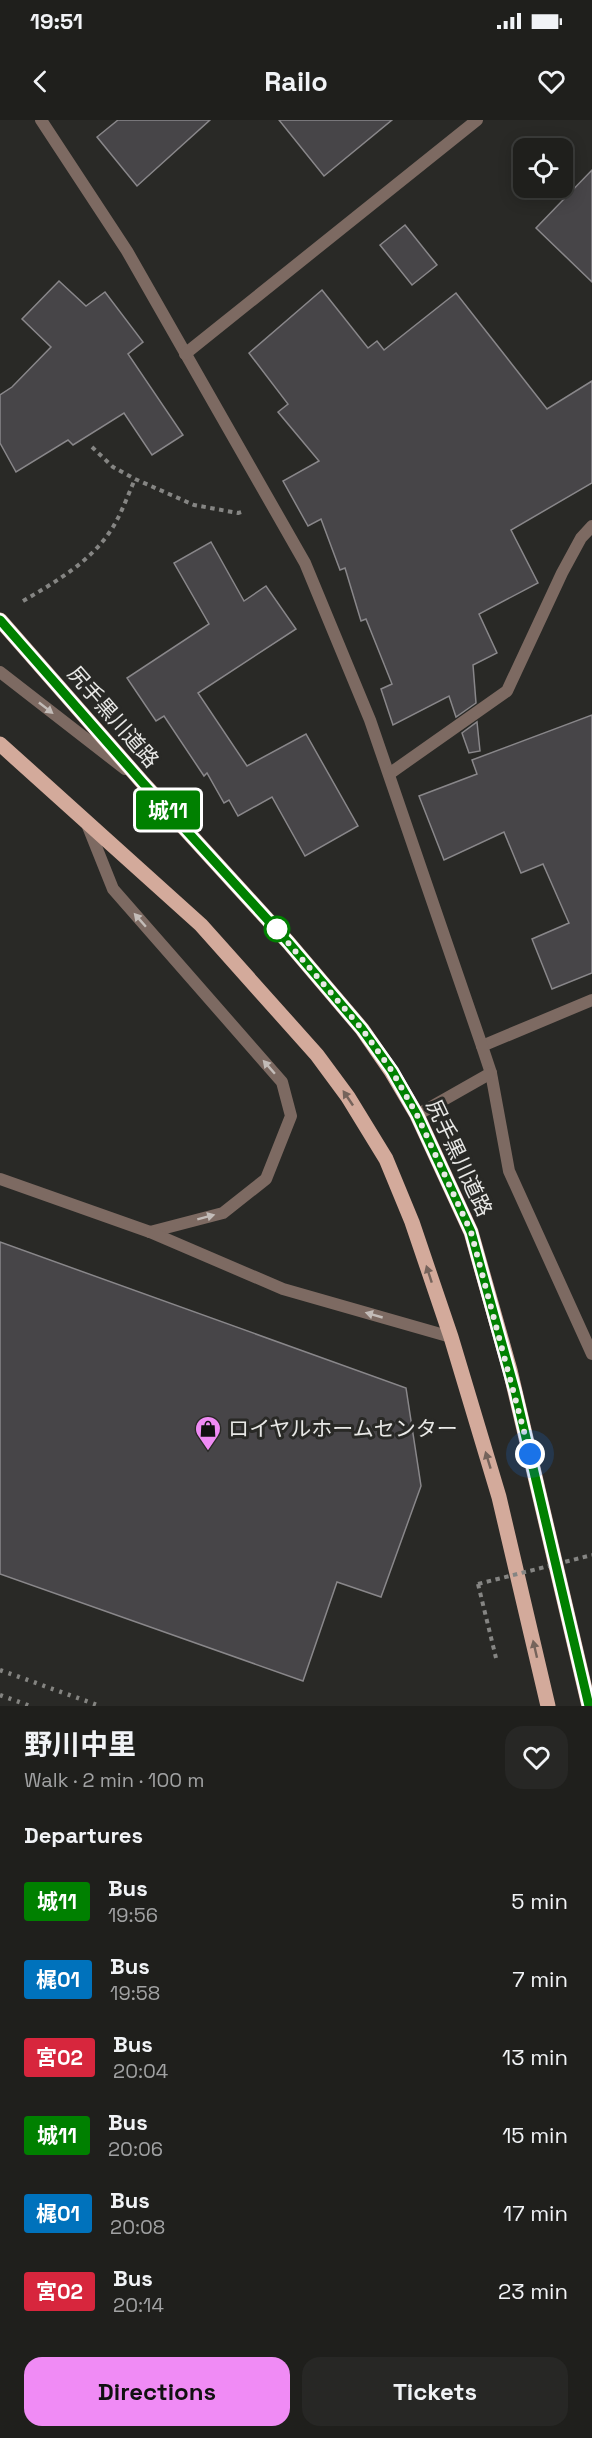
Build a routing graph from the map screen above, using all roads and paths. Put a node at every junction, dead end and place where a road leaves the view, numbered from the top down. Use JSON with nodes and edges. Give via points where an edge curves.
{"nodes":[{"id":1,"x":41,"y":120,"type":"edge"},
{"id":2,"x":477,"y":120,"type":"edge"},
{"id":3,"x":462,"y":124,"type":"edge"},
{"id":4,"x":185,"y":354,"type":"junction"},
{"id":5,"x":92,"y":447,"type":"dead end"},
{"id":6,"x":135,"y":479,"type":"junction"},
{"id":7,"x":272,"y":505,"type":"junction"},
{"id":8,"x":592,"y":526,"type":"edge"},
{"id":9,"x":19,"y":603,"type":"dead end"},
{"id":10,"x":0,"y":620,"type":"edge"},
{"id":11,"x":0,"y":672,"type":"edge"},
{"id":12,"x":0,"y":744,"type":"edge"},
{"id":13,"x":389,"y":774,"type":"junction"},
{"id":14,"x":143,"y":783,"type":"junction"},
{"id":15,"x":87,"y":823,"type":"junction"},
{"id":16,"x":592,"y":1000,"type":"edge"},
{"id":17,"x":482,"y":1046,"type":"junction"},
{"id":18,"x":491,"y":1073,"type":"junction"},
{"id":19,"x":417,"y":1115,"type":"junction"},
{"id":20,"x":0,"y":1179,"type":"edge"},
{"id":21,"x":150,"y":1232,"type":"junction"},
{"id":22,"x":451,"y":1337,"type":"junction"},
{"id":23,"x":592,"y":1354,"type":"edge"},
{"id":24,"x":592,"y":1555,"type":"edge"},
{"id":25,"x":496,"y":1658,"type":"dead end"},
{"id":26,"x":548,"y":1706,"type":"edge"},
{"id":27,"x":589,"y":1706,"type":"edge"}],
"edges":[{"from":1,"to":4,"type":"street","via":[[127,251]]},
{"from":2,"to":3,"type":"street"},
{"from":3,"to":4,"type":"street"},
{"from":4,"to":7,"type":"street"},
{"from":5,"to":6,"type":"path","via":[[113,468]]},
{"from":6,"to":7,"type":"path","via":[[194,505],[238,513]]},
{"from":6,"to":9,"type":"path","via":[[114,526],[97,548],[68,574]]},
{"from":7,"to":13,"type":"street","via":[[305,563]]},
{"from":8,"to":13,"type":"street","via":[[562,573],[507,691]]},
{"from":10,"to":14,"type":"main road","name":"尻手黒川道路"},
{"from":11,"to":14,"type":"street","one_way":true},
{"from":12,"to":15,"type":"main road"},
{"from":13,"to":17,"type":"street"},
{"from":14,"to":19,"type":"main road","name":"尻手黒川道路","via":[[362,1029]]},
{"from":21,"to":15,"type":"street","one_way":true,"via":[[223,1213],[266,1179],[291,1116],[282,1082],[113,889]]},
{"from":22,"to":15,"type":"main road","one_way":true,"via":[[386,1159],[348,1097],[201,924]]},
{"from":16,"to":17,"type":"street"},
{"from":17,"to":18,"type":"street"},
{"from":18,"to":19,"type":"street"},
{"from":18,"to":23,"type":"street","via":[[509,1171]]},
{"from":19,"to":27,"type":"main road","name":"尻手黒川道路","via":[[471,1232],[510,1370]]},
{"from":20,"to":21,"type":"street"},
{"from":22,"to":21,"type":"street","one_way":true,"via":[[283,1288]]},
{"from":26,"to":22,"type":"main road","one_way":true,"via":[[499,1497]]},
{"from":24,"to":25,"type":"path","bridge":true,"via":[[478,1584]]}]}
